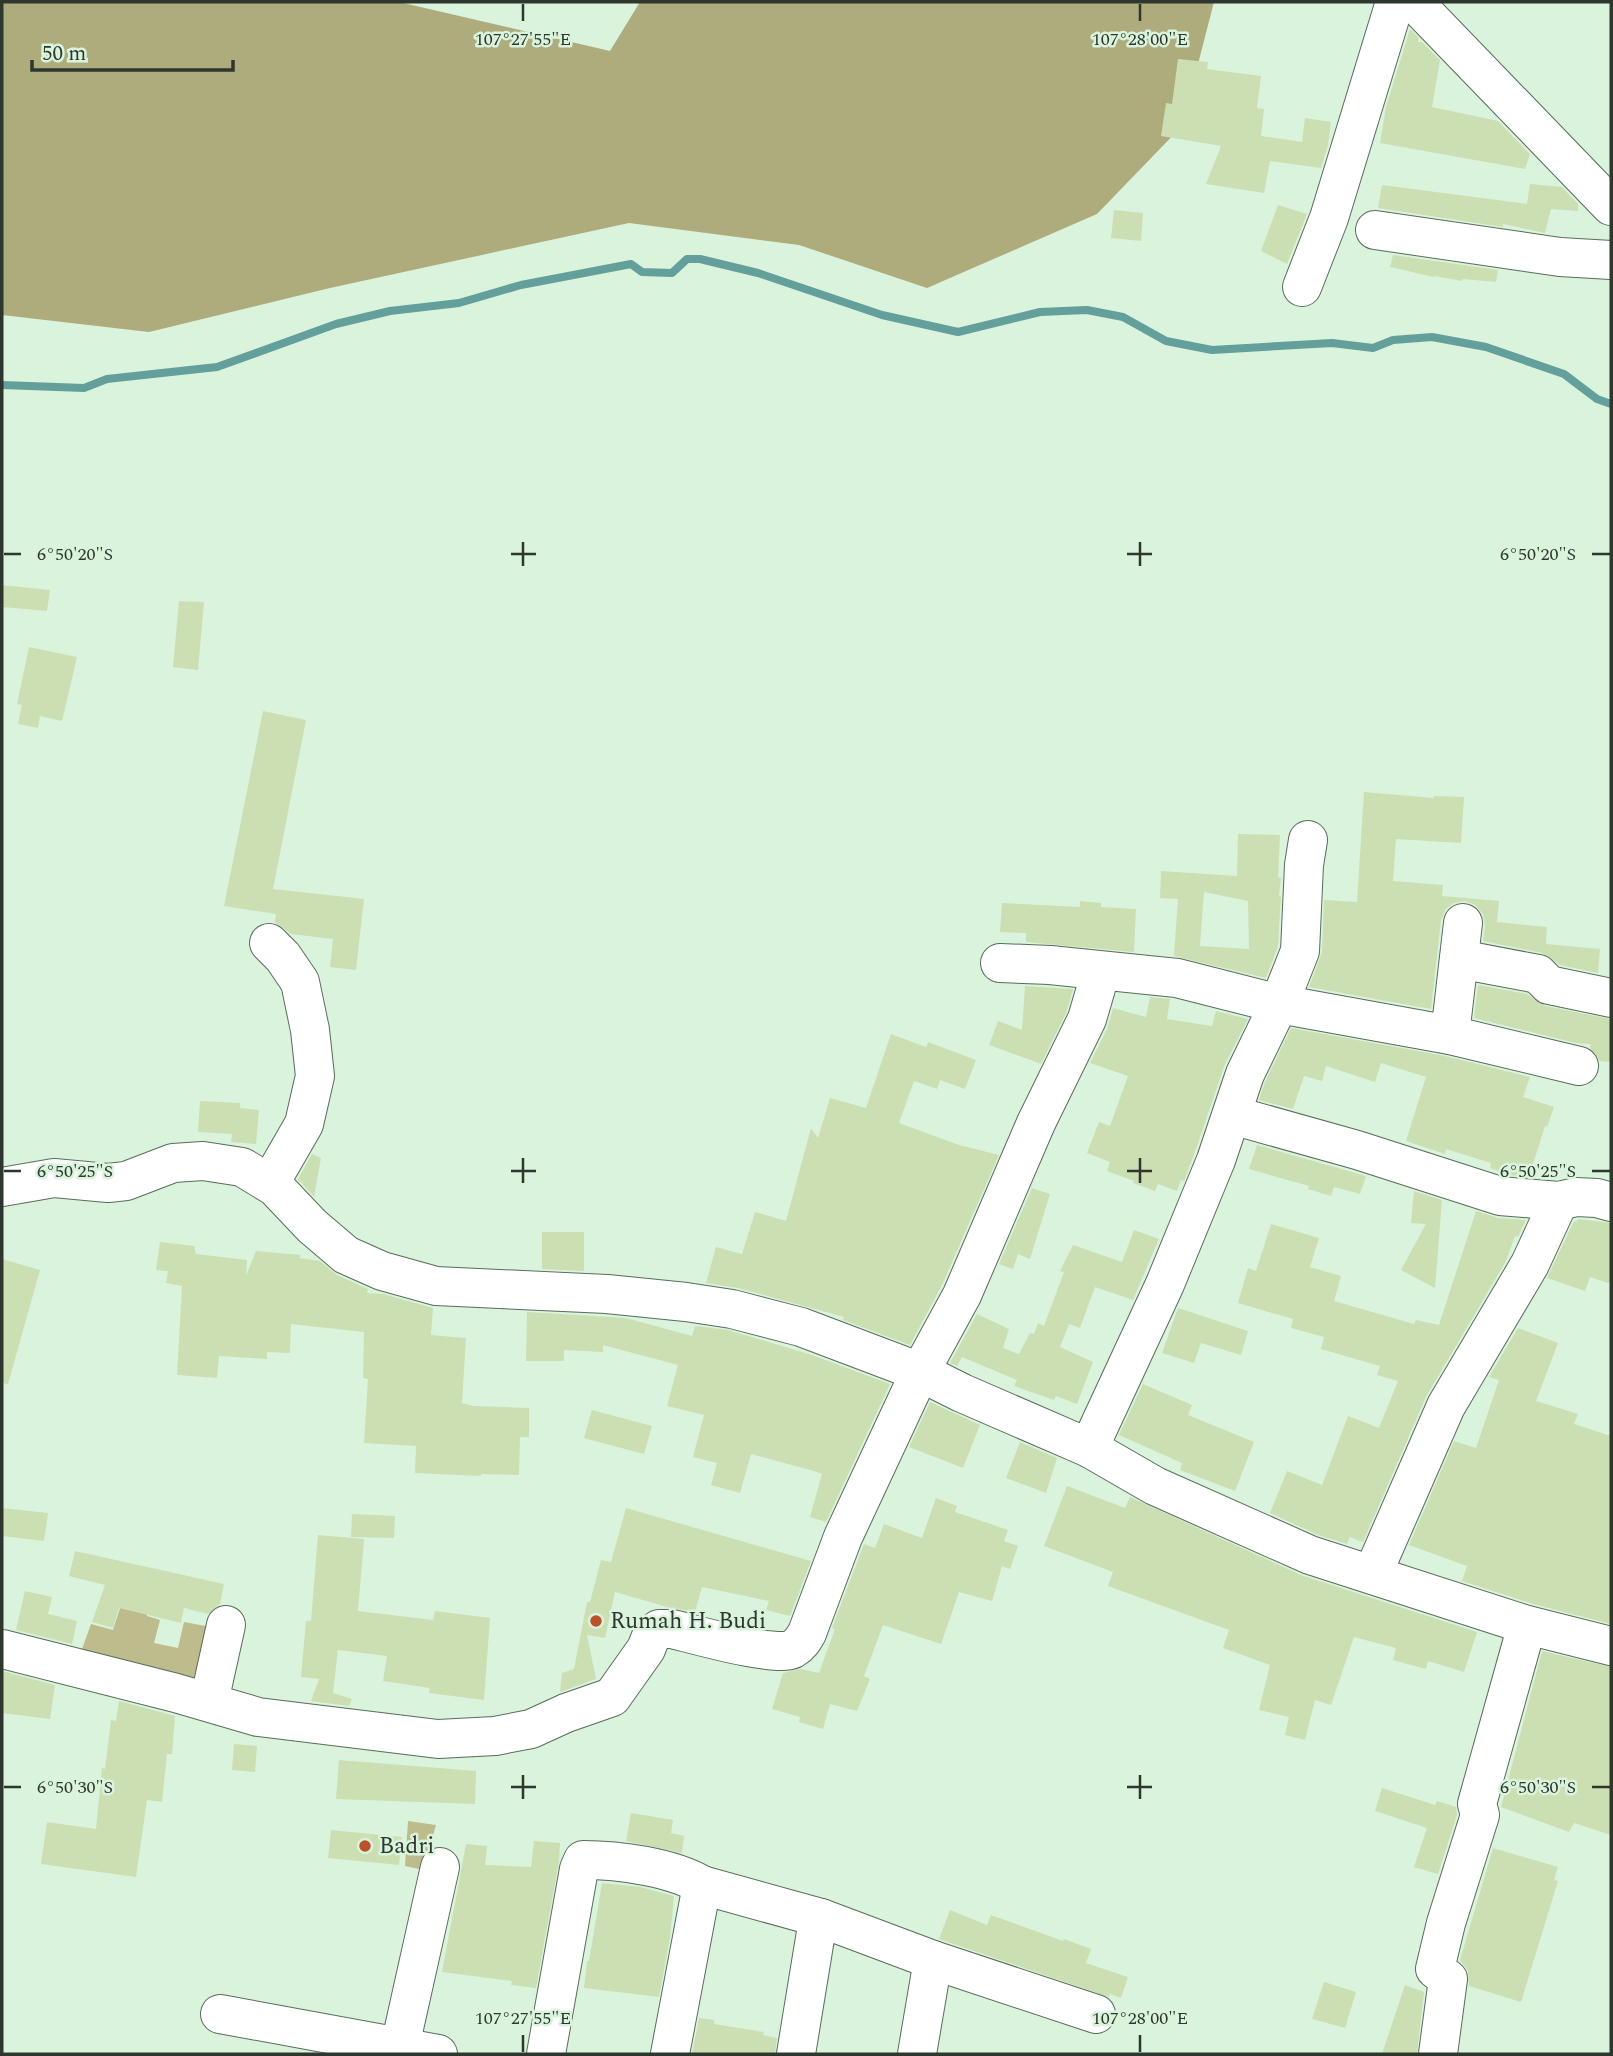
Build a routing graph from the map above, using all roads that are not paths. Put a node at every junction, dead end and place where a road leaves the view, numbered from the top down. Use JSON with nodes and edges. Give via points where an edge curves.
{"nodes":[{"id":1,"x":1395,"y":2,"type":"edge"},
{"id":2,"x":1415,"y":2,"type":"edge"},
{"id":3,"x":1611,"y":206,"type":"edge"},
{"id":4,"x":1374,"y":230,"type":"dead end"},
{"id":5,"x":1611,"y":260,"type":"edge"},
{"id":6,"x":1302,"y":287,"type":"dead end"},
{"id":7,"x":1308,"y":840,"type":"dead end"},
{"id":8,"x":269,"y":943,"type":"dead end"},
{"id":9,"x":1000,"y":963,"type":"dead end"},
{"id":10,"x":1101,"y":971,"type":"junction"},
{"id":11,"x":1611,"y":998,"type":"edge"},
{"id":12,"x":1279,"y":1004,"type":"junction"},
{"id":13,"x":1450,"y":1035,"type":"junction"},
{"id":14,"x":1579,"y":1066,"type":"dead end"},
{"id":15,"x":1232,"y":1115,"type":"junction"},
{"id":16,"x":270,"y":1183,"type":"junction"},
{"id":17,"x":2,"y":1187,"type":"edge"},
{"id":18,"x":1559,"y":1201,"type":"junction"},
{"id":19,"x":1611,"y":1202,"type":"edge"},
{"id":20,"x":920,"y":1372,"type":"junction"},
{"id":21,"x":1089,"y":1448,"type":"junction"},
{"id":22,"x":1373,"y":1573,"type":"junction"},
{"id":23,"x":226,"y":1625,"type":"dead end"},
{"id":24,"x":1527,"y":1625,"type":"junction"},
{"id":25,"x":1611,"y":1646,"type":"edge"},
{"id":26,"x":2,"y":1649,"type":"edge"},
{"id":27,"x":209,"y":1702,"type":"junction"},
{"id":28,"x":440,"y":1867,"type":"dead end"},
{"id":29,"x":702,"y":1885,"type":"junction"},
{"id":30,"x":821,"y":1918,"type":"junction"},
{"id":31,"x":933,"y":1960,"type":"junction"},
{"id":32,"x":220,"y":2014,"type":"dead end"},
{"id":33,"x":1096,"y":2014,"type":"dead end"},
{"id":34,"x":400,"y":2046,"type":"junction"},
{"id":35,"x":438,"y":2054,"type":"edge"},
{"id":36,"x":546,"y":2054,"type":"edge"},
{"id":37,"x":670,"y":2054,"type":"edge"},
{"id":38,"x":796,"y":2054,"type":"edge"},
{"id":39,"x":917,"y":2054,"type":"edge"},
{"id":40,"x":1437,"y":2054,"type":"edge"}],
"edges":[{"from":1,"to":6,"type":"street","via":[[1329,218]]},
{"from":2,"to":3,"type":"street"},
{"from":4,"to":5,"type":"street"},
{"from":7,"to":12,"type":"street","via":[[1300,951]]},
{"from":8,"to":16,"type":"street","via":[[300,982],[315,1076],[304,1124]]},
{"from":9,"to":10,"type":"street"},
{"from":10,"to":12,"type":"street","via":[[1177,978]]},
{"from":10,"to":20,"type":"street","via":[[1087,1019],[1035,1123],[962,1295]]},
{"from":11,"to":13,"type":"street","via":[[1549,985],[1538,975],[1461,941]]},
{"from":12,"to":13,"type":"street"},
{"from":12,"to":15,"type":"street","via":[[1245,1074]]},
{"from":13,"to":14,"type":"street"},
{"from":15,"to":18,"type":"street","via":[[1500,1196]]},
{"from":15,"to":21,"type":"street","via":[[1165,1284]]},
{"from":16,"to":17,"type":"street","via":[[242,1167],[203,1161],[173,1163],[126,1181],[54,1178]]},
{"from":16,"to":20,"type":"street","via":[[345,1255],[382,1271],[436,1286],[607,1294],[732,1309],[801,1326]]},
{"from":18,"to":19,"type":"street","via":[[1576,1197]]},
{"from":18,"to":22,"type":"street","via":[[1530,1264],[1446,1406]]},
{"from":20,"to":21,"type":"street"},
{"from":20,"to":27,"type":"street","via":[[842,1537],[807,1633],[793,1649],[761,1650],[659,1629],[612,1697],[531,1729],[495,1736],[426,1739],[258,1717]]},
{"from":21,"to":22,"type":"street","via":[[1155,1486],[1310,1555]]},
{"from":22,"to":24,"type":"street"},
{"from":23,"to":27,"type":"street"},
{"from":24,"to":25,"type":"street"},
{"from":24,"to":40,"type":"street","via":[[1477,1804],[1480,1815],[1435,1969],[1448,1979]]},
{"from":26,"to":27,"type":"street"},
{"from":28,"to":34,"type":"street"},
{"from":29,"to":30,"type":"street"},
{"from":29,"to":36,"type":"street","via":[[686,1876],[606,1860],[583,1860]]},
{"from":29,"to":37,"type":"street"},
{"from":30,"to":31,"type":"street"},
{"from":30,"to":38,"type":"street"},
{"from":31,"to":33,"type":"street"},
{"from":31,"to":39,"type":"street"},
{"from":32,"to":34,"type":"street"},
{"from":34,"to":35,"type":"street"}]}
